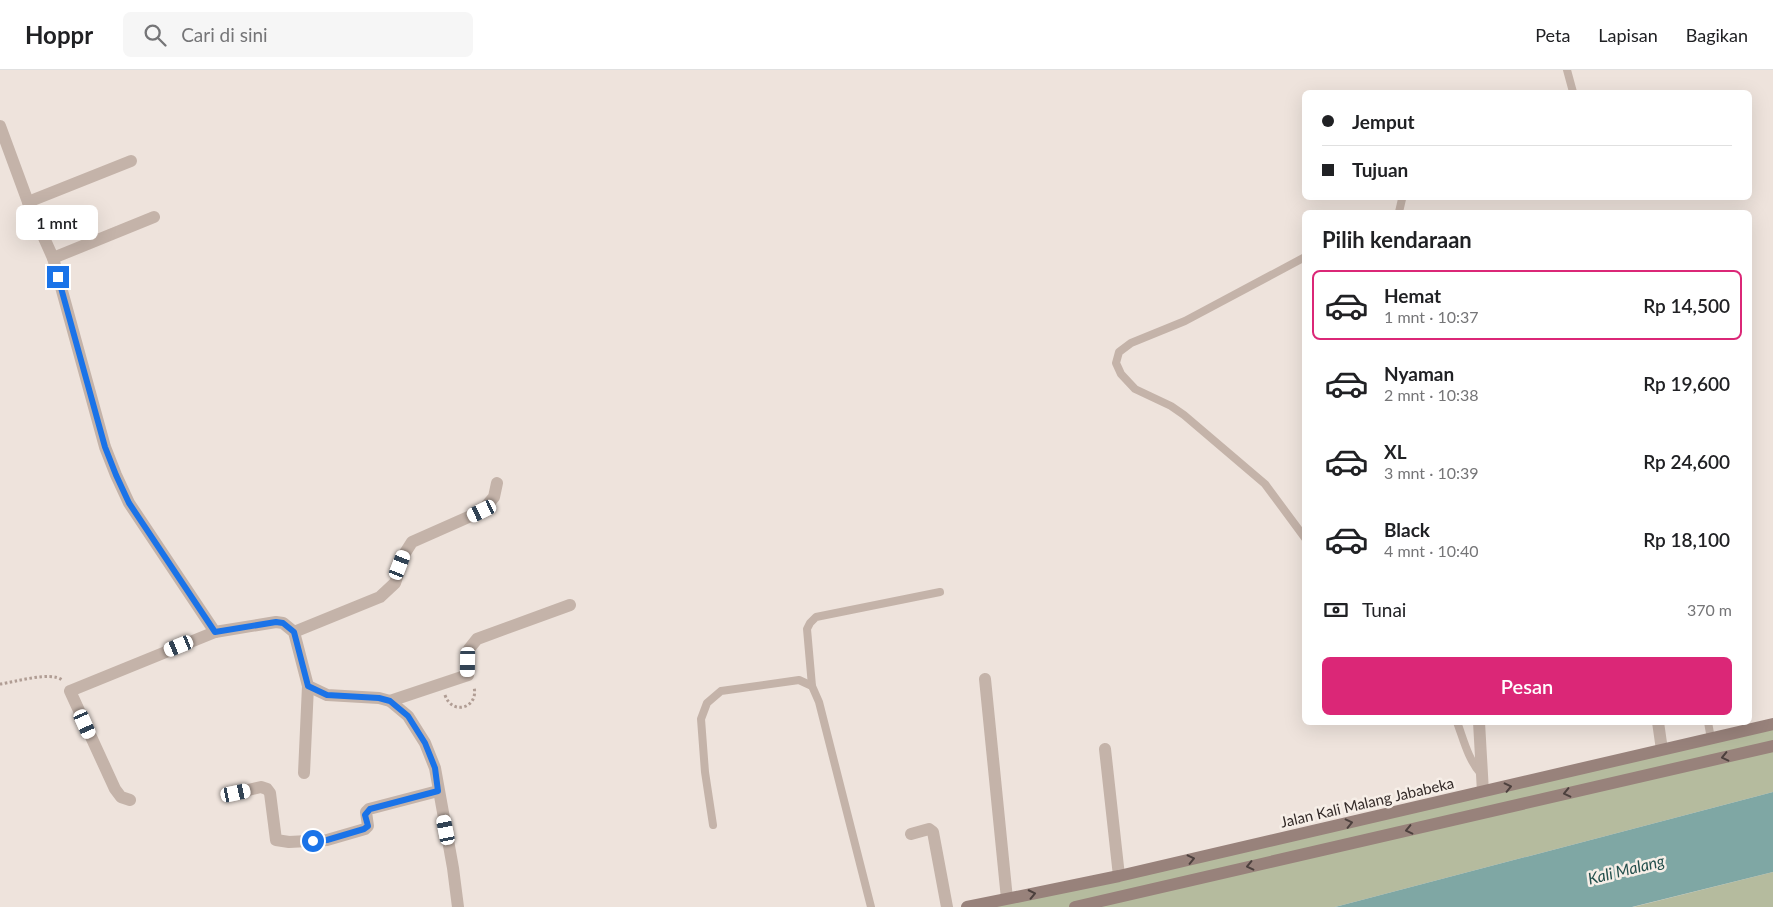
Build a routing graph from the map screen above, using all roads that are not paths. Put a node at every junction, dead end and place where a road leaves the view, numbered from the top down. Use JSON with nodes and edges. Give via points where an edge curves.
{"nodes":[{"id":1,"x":1567,"y":70,"type":"edge"},
{"id":2,"x":1572,"y":90,"type":"edge"},
{"id":3,"x":0,"y":126,"type":"edge"},
{"id":4,"x":131,"y":161,"type":"dead end"},
{"id":5,"x":28,"y":202,"type":"junction"},
{"id":6,"x":154,"y":217,"type":"dead end"},
{"id":7,"x":53,"y":258,"type":"junction"},
{"id":8,"x":1302,"y":259,"type":"edge"},
{"id":9,"x":497,"y":483,"type":"dead end"},
{"id":10,"x":1302,"y":534,"type":"edge"},
{"id":11,"x":940,"y":592,"type":"dead end"},
{"id":12,"x":570,"y":605,"type":"dead end"},
{"id":13,"x":215,"y":632,"type":"junction"},
{"id":14,"x":294,"y":632,"type":"junction"},
{"id":15,"x":985,"y":679,"type":"dead end"},
{"id":16,"x":308,"y":686,"type":"junction"},
{"id":17,"x":812,"y":686,"type":"junction"},
{"id":18,"x":390,"y":701,"type":"junction"},
{"id":19,"x":1773,"y":724,"type":"edge"},
{"id":20,"x":1458,"y":725,"type":"edge"},
{"id":21,"x":1482,"y":725,"type":"edge"},
{"id":22,"x":1658,"y":725,"type":"edge"},
{"id":23,"x":1709,"y":725,"type":"edge"},
{"id":24,"x":1711,"y":739,"type":"junction"},
{"id":25,"x":1773,"y":746,"type":"edge"},
{"id":26,"x":1105,"y":749,"type":"dead end"},
{"id":27,"x":1662,"y":750,"type":"junction"},
{"id":28,"x":304,"y":773,"type":"dead end"},
{"id":29,"x":1481,"y":774,"type":"junction"},
{"id":30,"x":438,"y":791,"type":"junction"},
{"id":31,"x":1483,"y":792,"type":"junction"},
{"id":32,"x":236,"y":793,"type":"dead end"},
{"id":33,"x":130,"y":800,"type":"dead end"},
{"id":34,"x":713,"y":825,"type":"dead end"},
{"id":35,"x":911,"y":834,"type":"dead end"},
{"id":36,"x":1119,"y":876,"type":"junction"},
{"id":37,"x":1007,"y":899,"type":"junction"},
{"id":38,"x":458,"y":907,"type":"edge"},
{"id":39,"x":872,"y":907,"type":"edge"},
{"id":40,"x":947,"y":907,"type":"edge"},
{"id":41,"x":967,"y":907,"type":"edge"},
{"id":42,"x":1075,"y":907,"type":"edge"}],
"edges":[{"from":1,"to":2,"type":"lane"},
{"from":3,"to":5,"type":"street"},
{"from":4,"to":5,"type":"street"},
{"from":5,"to":7,"type":"street"},
{"from":6,"to":7,"type":"street"},
{"from":7,"to":13,"type":"street","via":[[105,447],[116,475],[129,503]]},
{"from":8,"to":10,"type":"lane","via":[[1185,321],[1131,343],[1119,352],[1116,363],[1135,389],[1184,415],[1265,484]]},
{"from":9,"to":14,"type":"street","via":[[494,497],[482,511],[412,542],[395,583],[380,597]]},
{"from":11,"to":17,"type":"lane","via":[[816,617],[807,629]]},
{"from":12,"to":18,"type":"street","via":[[476,639],[469,649],[468,675]]},
{"from":13,"to":14,"type":"street","via":[[276,622],[283,623]]},
{"from":13,"to":33,"type":"street","via":[[70,691],[115,790]]},
{"from":14,"to":16,"type":"street"},
{"from":15,"to":37,"type":"street"},
{"from":16,"to":18,"type":"street","via":[[327,695]]},
{"from":16,"to":28,"type":"street"},
{"from":17,"to":34,"type":"lane","via":[[799,680],[721,691],[707,703],[701,719]]},
{"from":17,"to":39,"type":"lane","via":[[819,702]]},
{"from":18,"to":30,"type":"street","via":[[408,716],[425,743],[435,768]]},
{"from":19,"to":24,"type":"main road","name":"Jalan Kali Malang Jababeka"},
{"from":20,"to":29,"type":"lane","via":[[1474,766]]},
{"from":21,"to":29,"type":"street"},
{"from":22,"to":27,"type":"street"},
{"from":23,"to":24,"type":"lane"},
{"from":24,"to":27,"type":"main road","name":"Jalan Kali Malang Jababeka"},
{"from":25,"to":42,"type":"main road","one_way":true},
{"from":26,"to":36,"type":"street"},
{"from":31,"to":27,"type":"main road","name":"Jalan Kali Malang Jababeka","one_way":true},
{"from":29,"to":31,"type":"street"},
{"from":30,"to":32,"type":"street","via":[[370,809],[365,815],[368,826],[364,829],[327,840],[289,842],[276,840],[267,788]]},
{"from":30,"to":38,"type":"street","via":[[454,868]]},
{"from":36,"to":31,"type":"main road","name":"Jalan Kali Malang Jababeka","one_way":true},
{"from":35,"to":40,"type":"street","via":[[929,829],[933,832]]},
{"from":37,"to":36,"type":"main road","name":"Jalan Kali Malang Jababeka","one_way":true},
{"from":37,"to":41,"type":"main road","name":"Jalan Kali Malang Jababeka"}]}
